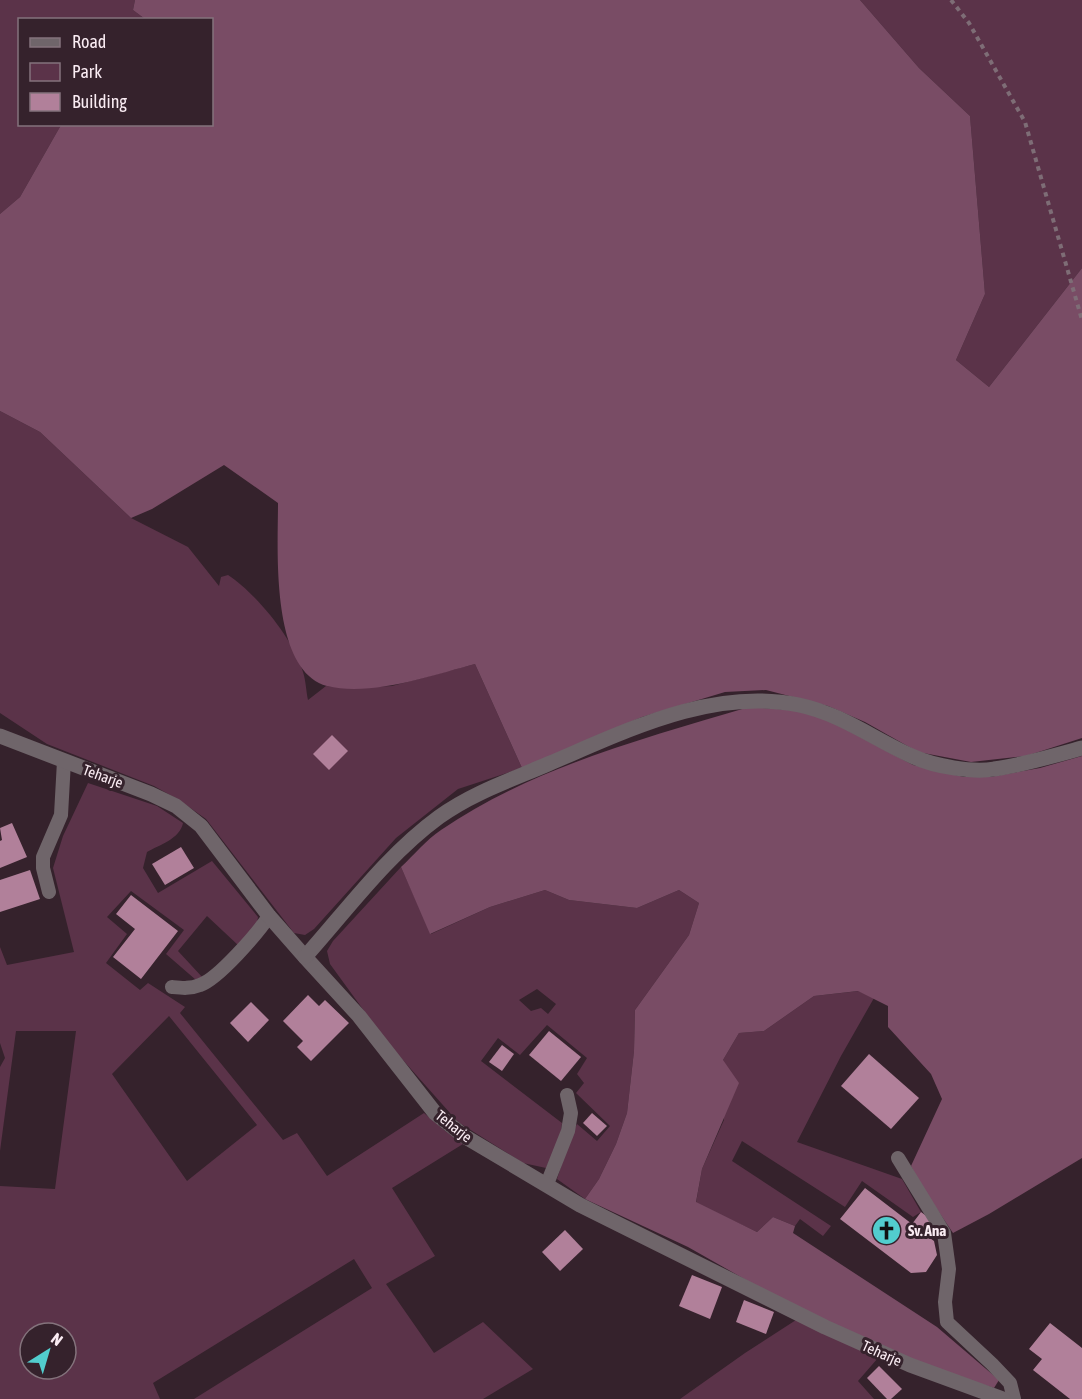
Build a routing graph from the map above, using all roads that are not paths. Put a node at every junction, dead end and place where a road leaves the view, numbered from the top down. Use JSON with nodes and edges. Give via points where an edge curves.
{"nodes":[{"id":1,"x":0,"y":736,"type":"edge"},
{"id":2,"x":1082,"y":748,"type":"edge"},
{"id":3,"x":64,"y":761,"type":"junction"},
{"id":4,"x":49,"y":892,"type":"dead end"},
{"id":5,"x":269,"y":916,"type":"junction"},
{"id":6,"x":304,"y":957,"type":"junction"},
{"id":7,"x":172,"y":987,"type":"dead end"},
{"id":8,"x":567,"y":1095,"type":"dead end"},
{"id":9,"x":898,"y":1158,"type":"dead end"},
{"id":10,"x":547,"y":1184,"type":"junction"},
{"id":11,"x":1003,"y":1399,"type":"edge"},
{"id":12,"x":1014,"y":1399,"type":"edge"}],
"edges":[{"from":1,"to":3,"type":"street","name":"Teharje"},
{"from":2,"to":6,"type":"street","via":[[992,770],[952,767],[915,758],[823,711],[763,700],[721,702],[643,724],[466,799],[394,856]]},
{"from":3,"to":4,"type":"lane","via":[[61,815],[43,857]]},
{"from":3,"to":5,"type":"street","name":"Teharje","via":[[176,806],[201,826]]},
{"from":5,"to":6,"type":"street","name":"Teharje"},
{"from":5,"to":7,"type":"lane","via":[[254,939],[202,985]]},
{"from":6,"to":10,"type":"street","name":"Teharje","via":[[359,1016],[435,1113],[464,1136]]},
{"from":8,"to":10,"type":"lane","via":[[571,1113],[568,1131]]},
{"from":9,"to":12,"type":"lane","via":[[945,1233],[949,1269],[947,1322],[1010,1383]]},
{"from":10,"to":11,"type":"street","name":"Teharje","via":[[580,1205],[825,1327],[910,1365]]}]}
